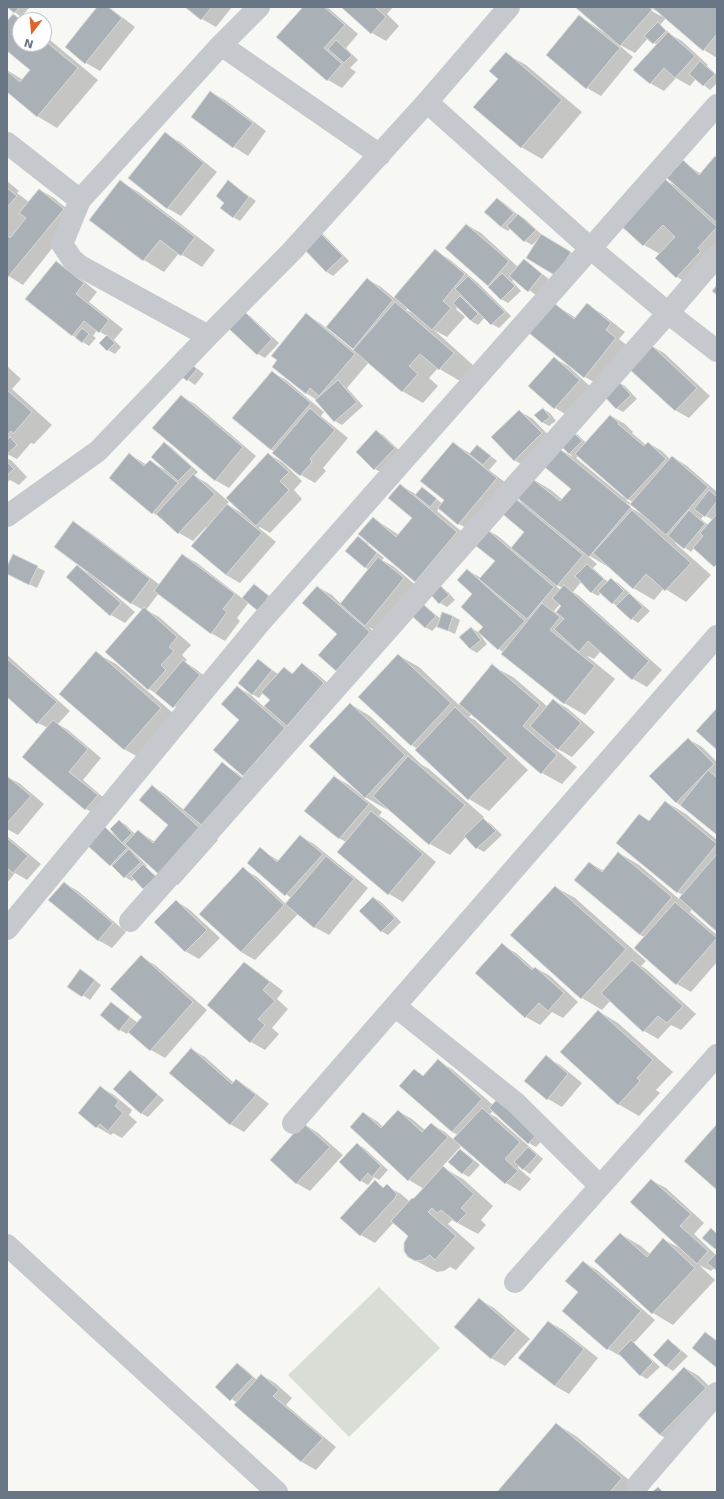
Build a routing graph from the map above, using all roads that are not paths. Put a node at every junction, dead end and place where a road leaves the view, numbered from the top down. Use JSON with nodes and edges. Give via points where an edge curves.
{"nodes":[{"id":1,"x":259,"y":7,"type":"edge"},
{"id":2,"x":509,"y":7,"type":"edge"},
{"id":3,"x":221,"y":45,"type":"junction"},
{"id":4,"x":427,"y":102,"type":"junction"},
{"id":5,"x":717,"y":105,"type":"edge"},
{"id":6,"x":7,"y":143,"type":"edge"},
{"id":7,"x":380,"y":155,"type":"junction"},
{"id":8,"x":80,"y":200,"type":"junction"},
{"id":9,"x":590,"y":248,"type":"junction"},
{"id":10,"x":717,"y":256,"type":"edge"},
{"id":11,"x":668,"y":313,"type":"junction"},
{"id":12,"x":208,"y":336,"type":"junction"},
{"id":13,"x":717,"y":351,"type":"edge"},
{"id":14,"x":7,"y":516,"type":"edge"},
{"id":15,"x":717,"y":636,"type":"edge"},
{"id":16,"x":130,"y":921,"type":"dead end"},
{"id":17,"x":7,"y":929,"type":"edge"},
{"id":18,"x":395,"y":1006,"type":"junction"},
{"id":19,"x":717,"y":1055,"type":"edge"},
{"id":20,"x":292,"y":1123,"type":"dead end"},
{"id":21,"x":600,"y":1186,"type":"junction"},
{"id":22,"x":7,"y":1244,"type":"edge"},
{"id":23,"x":515,"y":1282,"type":"dead end"},
{"id":24,"x":717,"y":1393,"type":"edge"},
{"id":25,"x":637,"y":1486,"type":"dead end"},
{"id":26,"x":277,"y":1492,"type":"edge"}],
"edges":[{"from":1,"to":3,"type":"street"},
{"from":2,"to":4,"type":"street"},
{"from":3,"to":7,"type":"street"},
{"from":3,"to":8,"type":"street"},
{"from":4,"to":7,"type":"street"},
{"from":4,"to":9,"type":"street"},
{"from":5,"to":9,"type":"street"},
{"from":6,"to":8,"type":"street"},
{"from":7,"to":12,"type":"street","via":[[292,251]]},
{"from":8,"to":12,"type":"street","via":[[62,244],[72,259],[80,266]]},
{"from":9,"to":11,"type":"street"},
{"from":9,"to":17,"type":"street","via":[[259,624]]},
{"from":10,"to":11,"type":"street"},
{"from":11,"to":13,"type":"street"},
{"from":11,"to":16,"type":"street"},
{"from":12,"to":14,"type":"street","via":[[98,452]]},
{"from":15,"to":18,"type":"street"},
{"from":18,"to":20,"type":"street"},
{"from":18,"to":21,"type":"street","via":[[516,1103]]},
{"from":19,"to":21,"type":"street"},
{"from":21,"to":23,"type":"street"},
{"from":22,"to":26,"type":"street"},
{"from":24,"to":25,"type":"street"}]}
